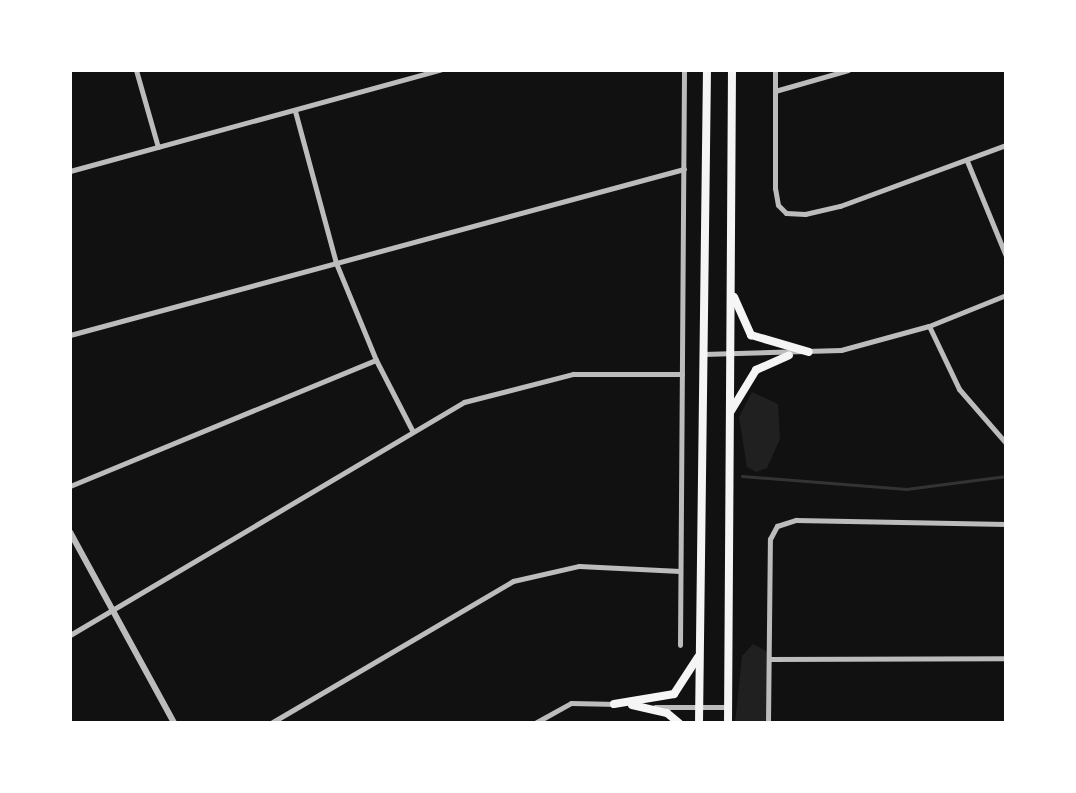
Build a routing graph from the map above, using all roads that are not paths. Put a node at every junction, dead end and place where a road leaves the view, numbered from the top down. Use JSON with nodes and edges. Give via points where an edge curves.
{"nodes":[{"id":1,"x":136,"y":70,"type":"edge"},
{"id":2,"x":440,"y":70,"type":"edge"},
{"id":3,"x":684,"y":70,"type":"edge"},
{"id":4,"x":707,"y":70,"type":"edge"},
{"id":5,"x":732,"y":70,"type":"edge"},
{"id":6,"x":775,"y":70,"type":"edge"},
{"id":7,"x":848,"y":70,"type":"edge"},
{"id":8,"x":432,"y":71,"type":"edge"},
{"id":9,"x":775,"y":91,"type":"junction"},
{"id":10,"x":295,"y":111,"type":"junction"},
{"id":11,"x":1006,"y":145,"type":"edge"},
{"id":12,"x":158,"y":147,"type":"junction"},
{"id":13,"x":967,"y":161,"type":"junction"},
{"id":14,"x":684,"y":169,"type":"junction"},
{"id":15,"x":70,"y":172,"type":"edge"},
{"id":16,"x":1006,"y":256,"type":"edge"},
{"id":17,"x":336,"y":263,"type":"junction"},
{"id":18,"x":732,"y":291,"type":"junction"},
{"id":19,"x":1006,"y":295,"type":"edge"},
{"id":20,"x":929,"y":326,"type":"junction"},
{"id":21,"x":70,"y":335,"type":"edge"},
{"id":22,"x":809,"y":352,"type":"junction"},
{"id":23,"x":703,"y":354,"type":"junction"},
{"id":24,"x":730,"y":354,"type":"junction"},
{"id":25,"x":789,"y":355,"type":"junction"},
{"id":26,"x":376,"y":359,"type":"junction"},
{"id":27,"x":682,"y":374,"type":"junction"},
{"id":28,"x":729,"y":416,"type":"junction"},
{"id":29,"x":412,"y":430,"type":"junction"},
{"id":30,"x":1006,"y":443,"type":"edge"},
{"id":31,"x":70,"y":486,"type":"edge"},
{"id":32,"x":1006,"y":524,"type":"edge"},
{"id":33,"x":70,"y":532,"type":"edge"},
{"id":34,"x":680,"y":571,"type":"junction"},
{"id":35,"x":112,"y":610,"type":"junction"},
{"id":36,"x":70,"y":635,"type":"edge"},
{"id":37,"x":680,"y":645,"type":"dead end"},
{"id":38,"x":700,"y":652,"type":"junction"},
{"id":39,"x":1006,"y":658,"type":"edge"},
{"id":40,"x":769,"y":659,"type":"junction"},
{"id":41,"x":614,"y":704,"type":"junction"},
{"id":42,"x":632,"y":705,"type":"junction"},
{"id":43,"x":728,"y":707,"type":"junction"},
{"id":44,"x":699,"y":708,"type":"junction"},
{"id":45,"x":174,"y":723,"type":"edge"},
{"id":46,"x":271,"y":723,"type":"edge"},
{"id":47,"x":535,"y":723,"type":"edge"},
{"id":48,"x":679,"y":723,"type":"edge"},
{"id":49,"x":699,"y":723,"type":"edge"},
{"id":50,"x":728,"y":723,"type":"edge"},
{"id":51,"x":768,"y":723,"type":"edge"}],
"edges":[{"from":1,"to":12,"type":"street"},
{"from":2,"to":8,"type":"street"},
{"from":3,"to":14,"type":"street"},
{"from":4,"to":23,"type":"main road"},
{"from":5,"to":18,"type":"main road"},
{"from":6,"to":9,"type":"street"},
{"from":7,"to":9,"type":"street"},
{"from":8,"to":10,"type":"street"},
{"from":9,"to":13,"type":"street","via":[[775,188],[781,210],[805,214],[893,190]]},
{"from":10,"to":12,"type":"street"},
{"from":10,"to":17,"type":"street"},
{"from":11,"to":13,"type":"street"},
{"from":12,"to":15,"type":"street"},
{"from":13,"to":16,"type":"street"},
{"from":14,"to":17,"type":"street"},
{"from":14,"to":27,"type":"street"},
{"from":17,"to":21,"type":"street"},
{"from":17,"to":26,"type":"street"},
{"from":18,"to":22,"type":"main road","via":[[751,335]]},
{"from":18,"to":24,"type":"main road"},
{"from":19,"to":20,"type":"street"},
{"from":20,"to":22,"type":"street","via":[[841,350]]},
{"from":20,"to":30,"type":"street","via":[[959,389]]},
{"from":22,"to":25,"type":"street"},
{"from":23,"to":24,"type":"street"},
{"from":23,"to":38,"type":"main road"},
{"from":24,"to":25,"type":"street"},
{"from":24,"to":28,"type":"main road"},
{"from":25,"to":28,"type":"main road","via":[[752,373]]},
{"from":26,"to":29,"type":"street"},
{"from":26,"to":31,"type":"street"},
{"from":27,"to":29,"type":"street","via":[[573,374],[477,397]]},
{"from":27,"to":34,"type":"street"},
{"from":28,"to":43,"type":"main road","via":[[733,485],[727,533]]},
{"from":29,"to":35,"type":"street"},
{"from":32,"to":40,"type":"street","via":[[823,520],[780,524],[770,537]]},
{"from":33,"to":35,"type":"street"},
{"from":34,"to":37,"type":"street"},
{"from":34,"to":46,"type":"street","via":[[579,566],[513,581]]},
{"from":35,"to":36,"type":"street"},
{"from":35,"to":45,"type":"street"},
{"from":38,"to":41,"type":"main road","via":[[674,694]]},
{"from":38,"to":44,"type":"main road"},
{"from":39,"to":40,"type":"street"},
{"from":40,"to":51,"type":"street"},
{"from":41,"to":42,"type":"street"},
{"from":41,"to":47,"type":"street","via":[[570,703]]},
{"from":42,"to":44,"type":"street"},
{"from":42,"to":48,"type":"main road","via":[[667,713]]},
{"from":43,"to":44,"type":"street"},
{"from":43,"to":50,"type":"main road"},
{"from":44,"to":49,"type":"main road"}]}
